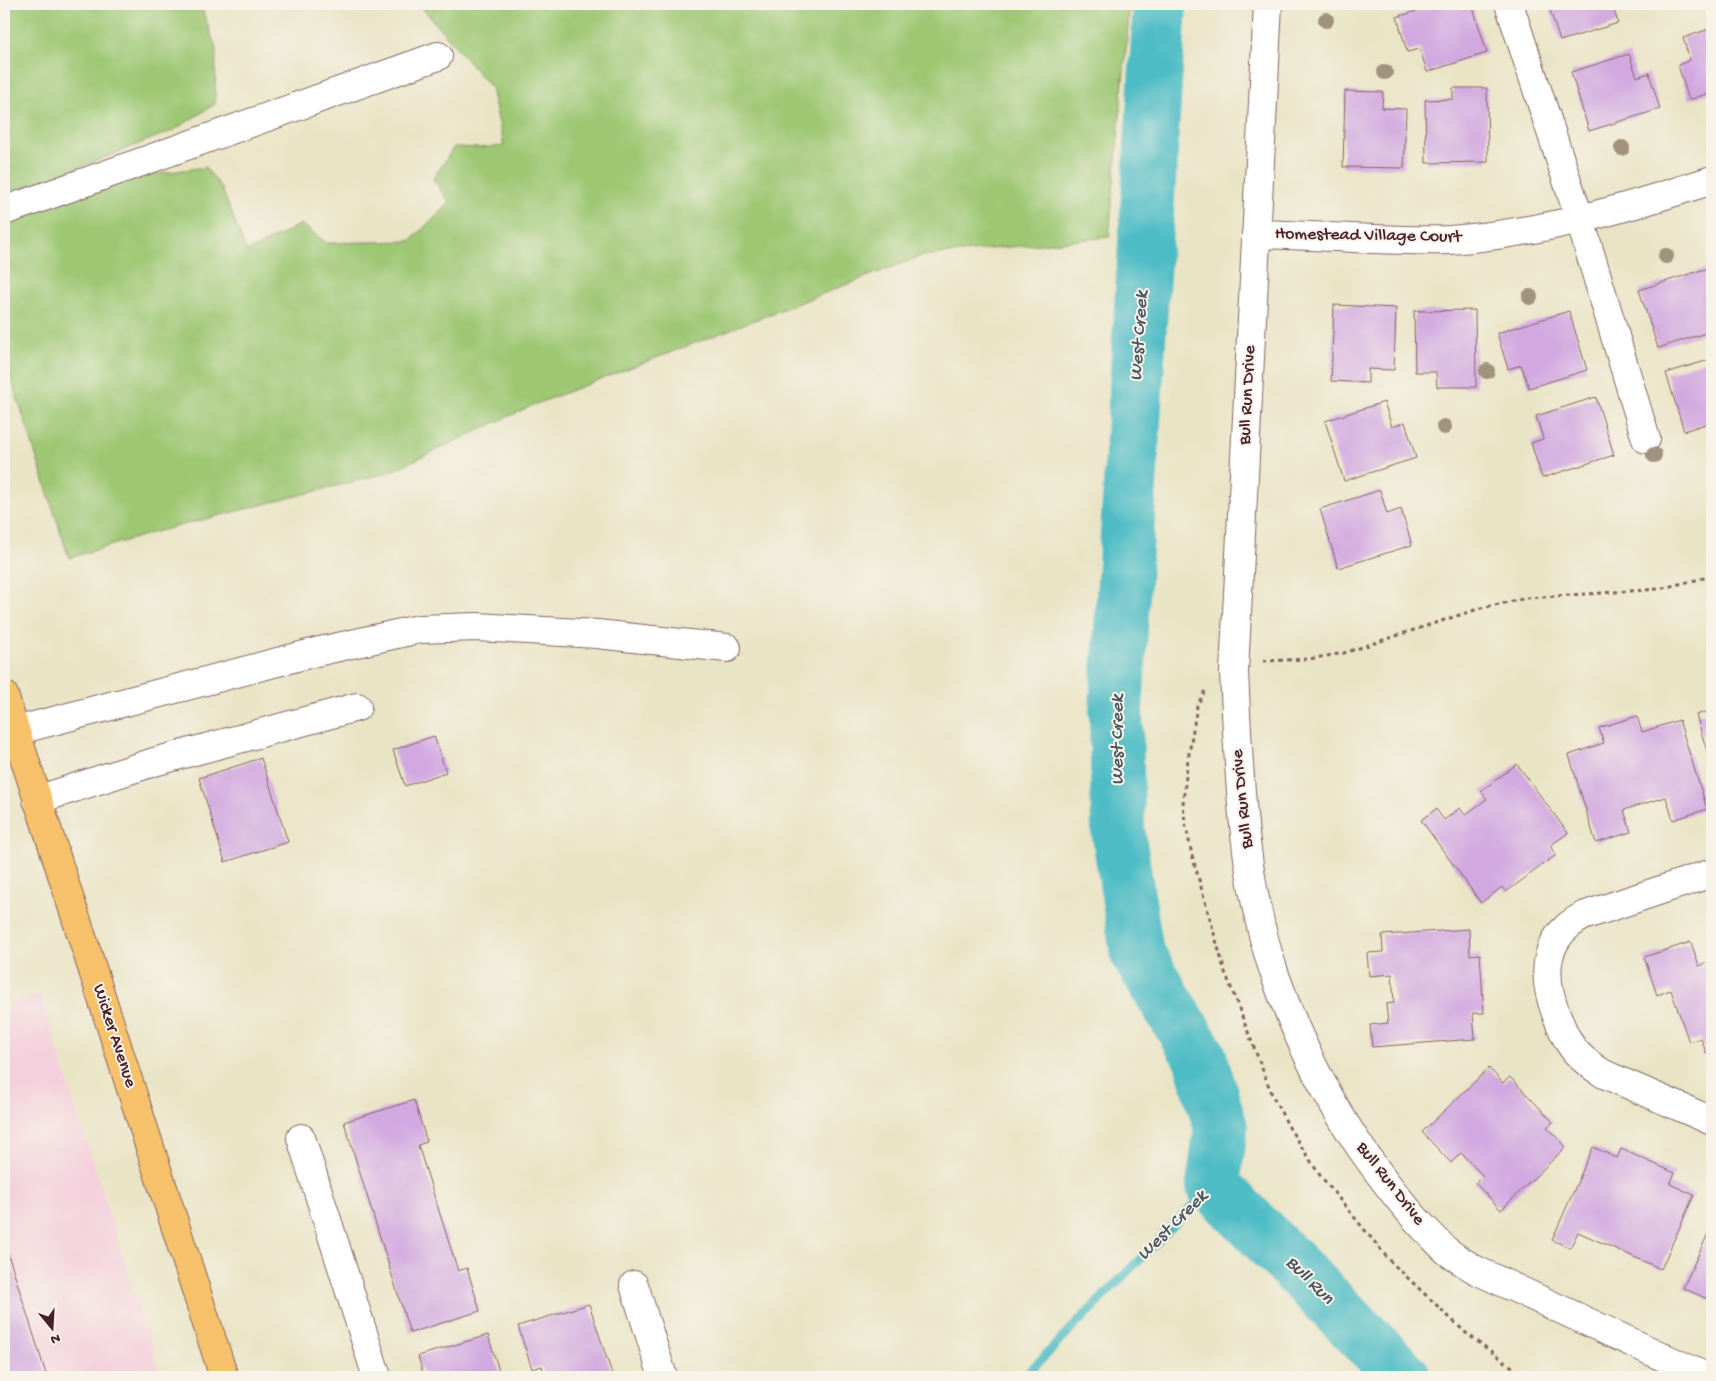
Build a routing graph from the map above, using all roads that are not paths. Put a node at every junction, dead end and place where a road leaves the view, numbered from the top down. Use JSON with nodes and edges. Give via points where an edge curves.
{"nodes":[{"id":1,"x":1268,"y":4,"type":"edge"},
{"id":2,"x":1509,"y":4,"type":"edge"},
{"id":3,"x":438,"y":56,"type":"dead end"},
{"id":4,"x":1712,"y":180,"type":"edge"},
{"id":5,"x":4,"y":211,"type":"edge"},
{"id":6,"x":1580,"y":220,"type":"junction"},
{"id":7,"x":1256,"y":234,"type":"junction"},
{"id":8,"x":1646,"y":439,"type":"dead end"},
{"id":9,"x":727,"y":648,"type":"dead end"},
{"id":10,"x":4,"y":695,"type":"edge"},
{"id":11,"x":357,"y":707,"type":"dead end"},
{"id":12,"x":15,"y":731,"type":"junction"},
{"id":13,"x":38,"y":800,"type":"junction"},
{"id":14,"x":1712,"y":873,"type":"edge"},
{"id":15,"x":1712,"y":1121,"type":"edge"},
{"id":16,"x":301,"y":1138,"type":"dead end"},
{"id":17,"x":634,"y":1285,"type":"dead end"},
{"id":18,"x":224,"y":1377,"type":"edge"},
{"id":19,"x":377,"y":1377,"type":"edge"},
{"id":20,"x":663,"y":1377,"type":"edge"},
{"id":21,"x":1706,"y":1377,"type":"edge"}],
"edges":[{"from":1,"to":7,"type":"street","name":"Bull Run Drive"},
{"from":2,"to":6,"type":"street"},
{"from":3,"to":5,"type":"street"},
{"from":4,"to":6,"type":"street","name":"Homestead Village Court"},
{"from":6,"to":7,"type":"street","name":"Homestead Village Court","via":[[1508,234],[1448,240]]},
{"from":6,"to":8,"type":"street"},
{"from":7,"to":21,"type":"street","name":"Bull Run Drive","via":[[1234,672],[1242,809],[1263,936],[1274,974],[1304,1050],[1352,1135],[1394,1194],[1446,1250],[1476,1270]]},
{"from":9,"to":12,"type":"street","via":[[597,634],[477,627],[419,629],[316,652]]},
{"from":10,"to":12,"type":"highway","name":"Wicker Avenue"},
{"from":11,"to":13,"type":"street","via":[[154,762]]},
{"from":12,"to":13,"type":"highway","name":"Wicker Avenue"},
{"from":13,"to":18,"type":"highway","name":"Wicker Avenue"},
{"from":14,"to":15,"type":"street","via":[[1583,916],[1557,939],[1546,974],[1548,990],[1565,1038],[1588,1064]]},
{"from":16,"to":19,"type":"street"},
{"from":17,"to":20,"type":"street"}]}
